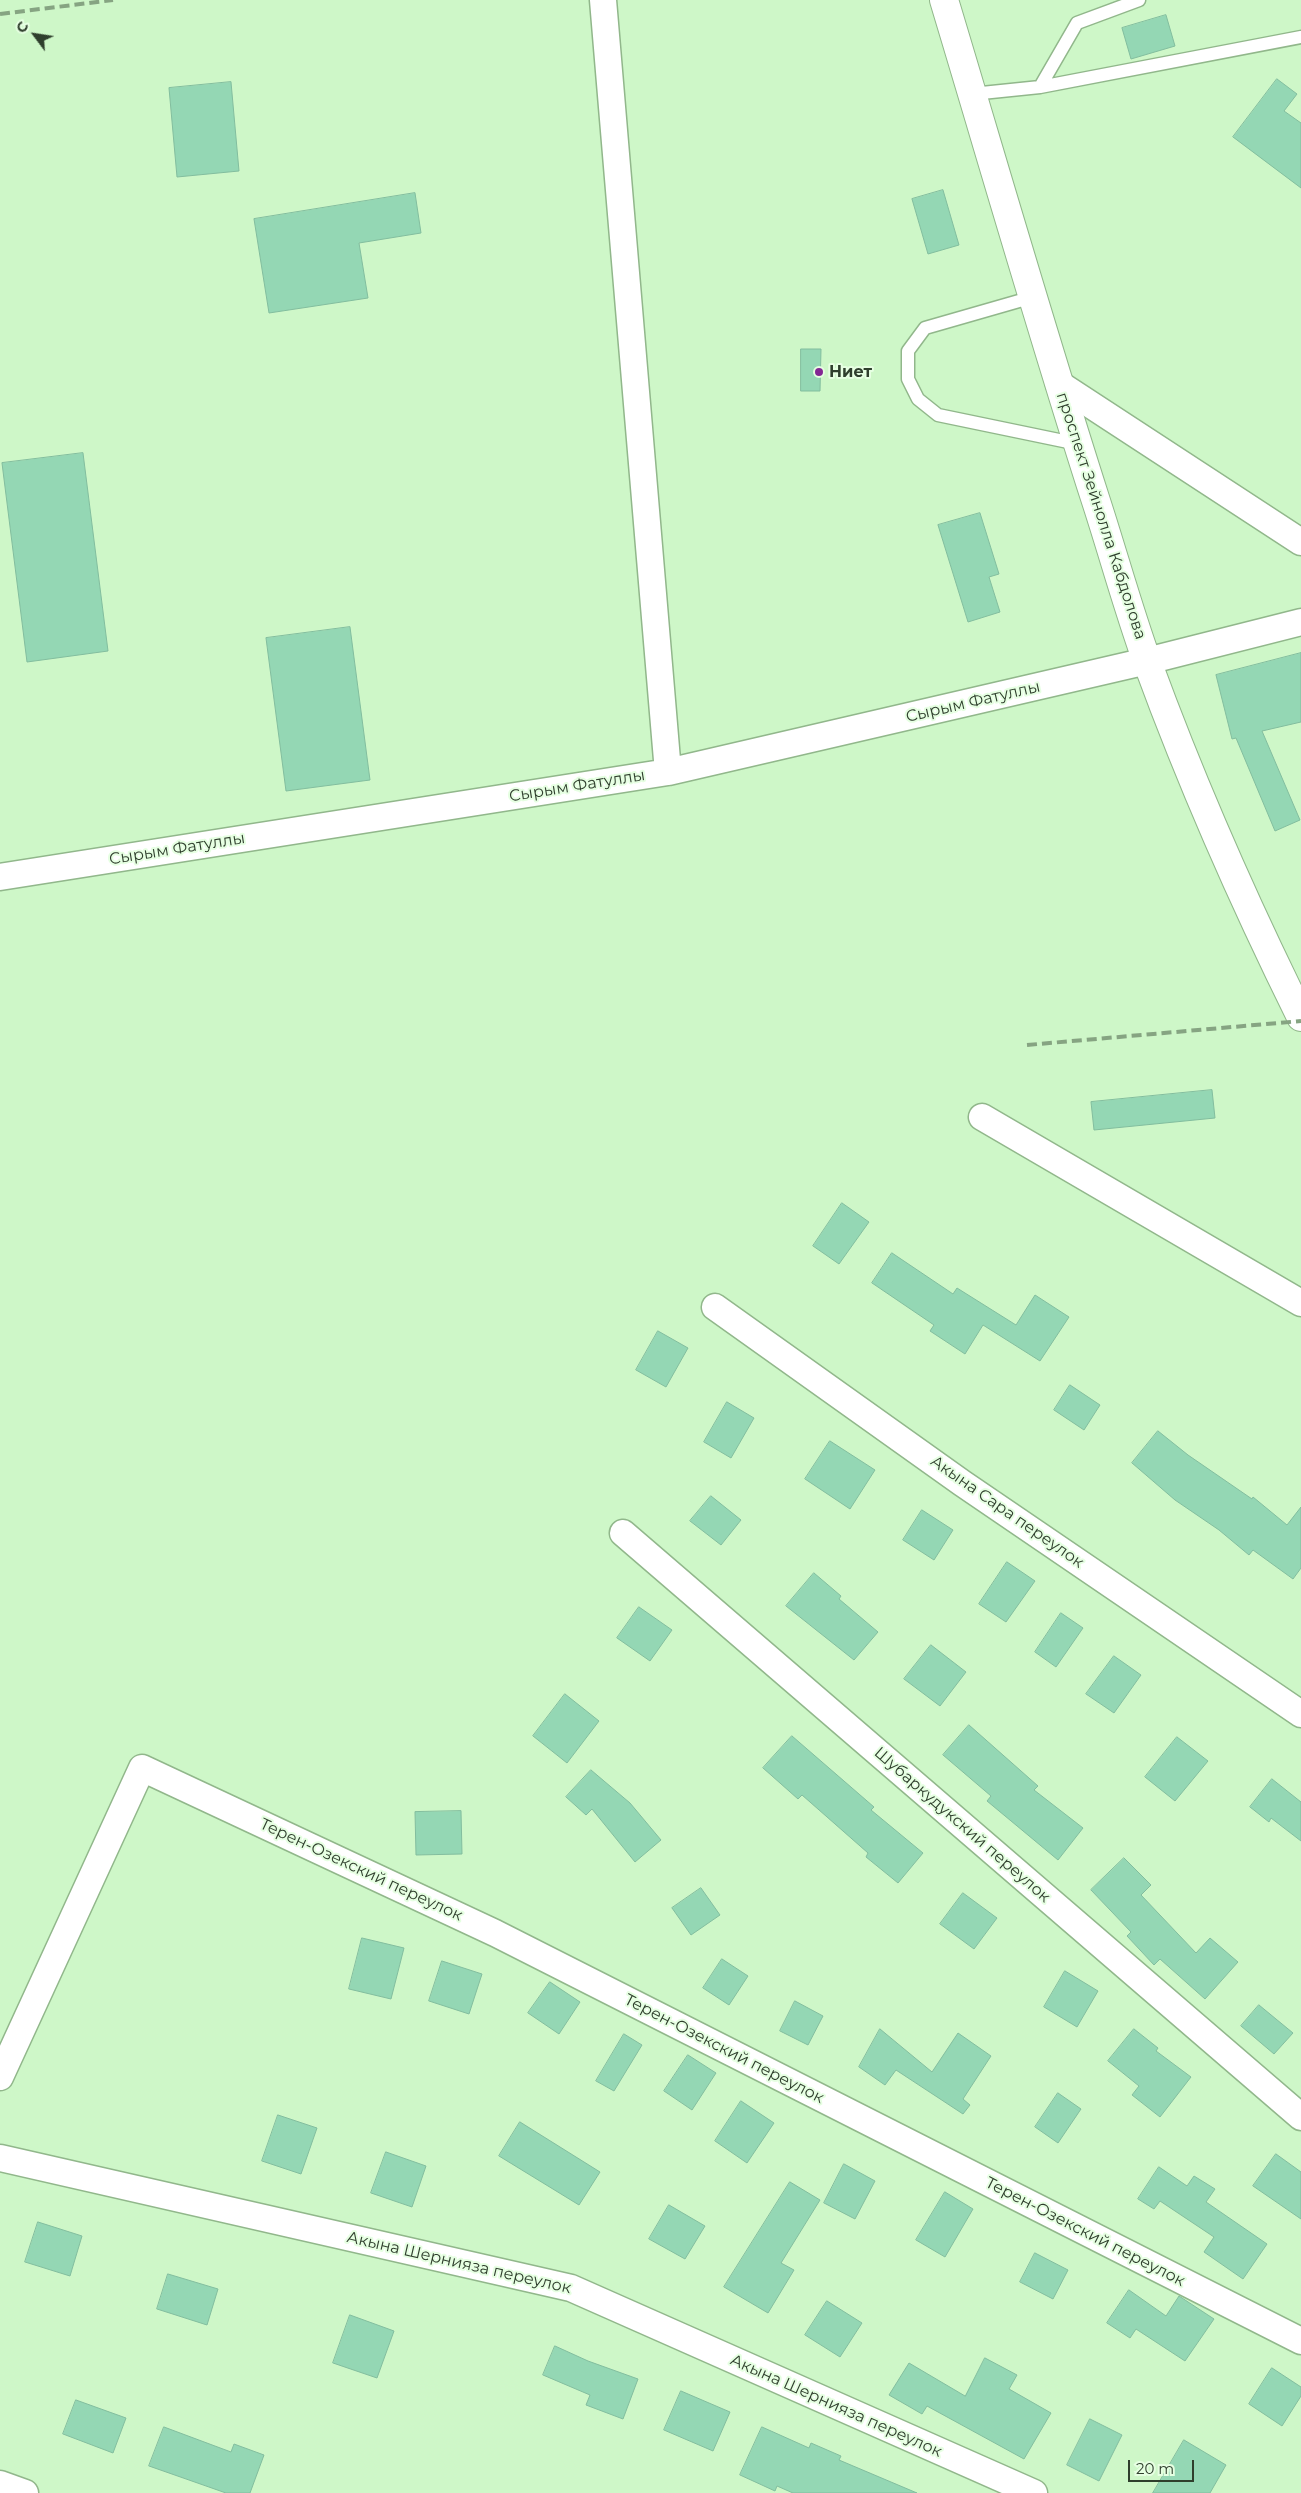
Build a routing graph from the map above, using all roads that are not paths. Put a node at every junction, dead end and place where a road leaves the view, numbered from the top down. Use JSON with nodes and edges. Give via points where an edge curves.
{"nodes":[{"id":1,"x":603,"y":0,"type":"edge"},
{"id":2,"x":944,"y":0,"type":"edge"},
{"id":3,"x":1139,"y":0,"type":"edge"},
{"id":4,"x":1301,"y":37,"type":"edge"},
{"id":5,"x":1040,"y":87,"type":"junction"},
{"id":6,"x":972,"y":94,"type":"junction"},
{"id":7,"x":1033,"y":297,"type":"junction"},
{"id":8,"x":1059,"y":384,"type":"junction"},
{"id":9,"x":1078,"y":444,"type":"junction"},
{"id":10,"x":1301,"y":542,"type":"edge"},
{"id":11,"x":1301,"y":622,"type":"edge"},
{"id":12,"x":1147,"y":661,"type":"junction"},
{"id":13,"x":668,"y":772,"type":"junction"},
{"id":14,"x":0,"y":877,"type":"edge"},
{"id":15,"x":1301,"y":1017,"type":"edge"},
{"id":16,"x":982,"y":1117,"type":"dead end"},
{"id":17,"x":1301,"y":1303,"type":"edge"},
{"id":18,"x":716,"y":1307,"type":"dead end"},
{"id":19,"x":623,"y":1533,"type":"dead end"},
{"id":20,"x":1301,"y":1714,"type":"edge"},
{"id":21,"x":0,"y":2077,"type":"edge"},
{"id":22,"x":1301,"y":2117,"type":"edge"},
{"id":23,"x":0,"y":2158,"type":"edge"},
{"id":24,"x":1301,"y":2341,"type":"edge"},
{"id":25,"x":0,"y":2484,"type":"edge"},
{"id":26,"x":25,"y":2493,"type":"edge"},
{"id":27,"x":1034,"y":2493,"type":"edge"}],
"edges":[{"from":1,"to":13,"type":"street"},
{"from":2,"to":6,"type":"main road","name":"проспект Зейнолла Кабдолова"},
{"from":3,"to":5,"type":"lane","via":[[1077,23]]},
{"from":4,"to":5,"type":"lane"},
{"from":5,"to":6,"type":"lane"},
{"from":6,"to":7,"type":"main road","name":"проспект Зейнолла Кабдолова"},
{"from":7,"to":8,"type":"main road","name":"проспект Зейнолла Кабдолова"},
{"from":7,"to":9,"type":"lane","via":[[925,328],[908,351],[908,379],[918,399],[938,414]]},
{"from":8,"to":9,"type":"main road","name":"проспект Зейнолла Кабдолова"},
{"from":8,"to":10,"type":"street"},
{"from":9,"to":12,"type":"main road","name":"проспект Зейнолла Кабдолова"},
{"from":11,"to":12,"type":"street","name":"Сырым Фатуллы"},
{"from":12,"to":13,"type":"street","name":"Сырым Фатуллы"},
{"from":12,"to":15,"type":"main road","name":"проспект Зейнолла Кабдолова","via":[[1196,788],[1255,924]]},
{"from":13,"to":14,"type":"street","name":"Сырым Фатуллы"},
{"from":16,"to":17,"type":"street"},
{"from":18,"to":20,"type":"street","name":"Акына Сара переулок","via":[[962,1483]]},
{"from":19,"to":22,"type":"street","name":"Шубаркудукский переулок"},
{"from":21,"to":24,"type":"street","name":"Терен-Озекский переулок","via":[[142,1768],[504,1937]]},
{"from":23,"to":27,"type":"street","name":"Акына Шернияза переулок","via":[[571,2288]]},
{"from":25,"to":26,"type":"street"}]}
